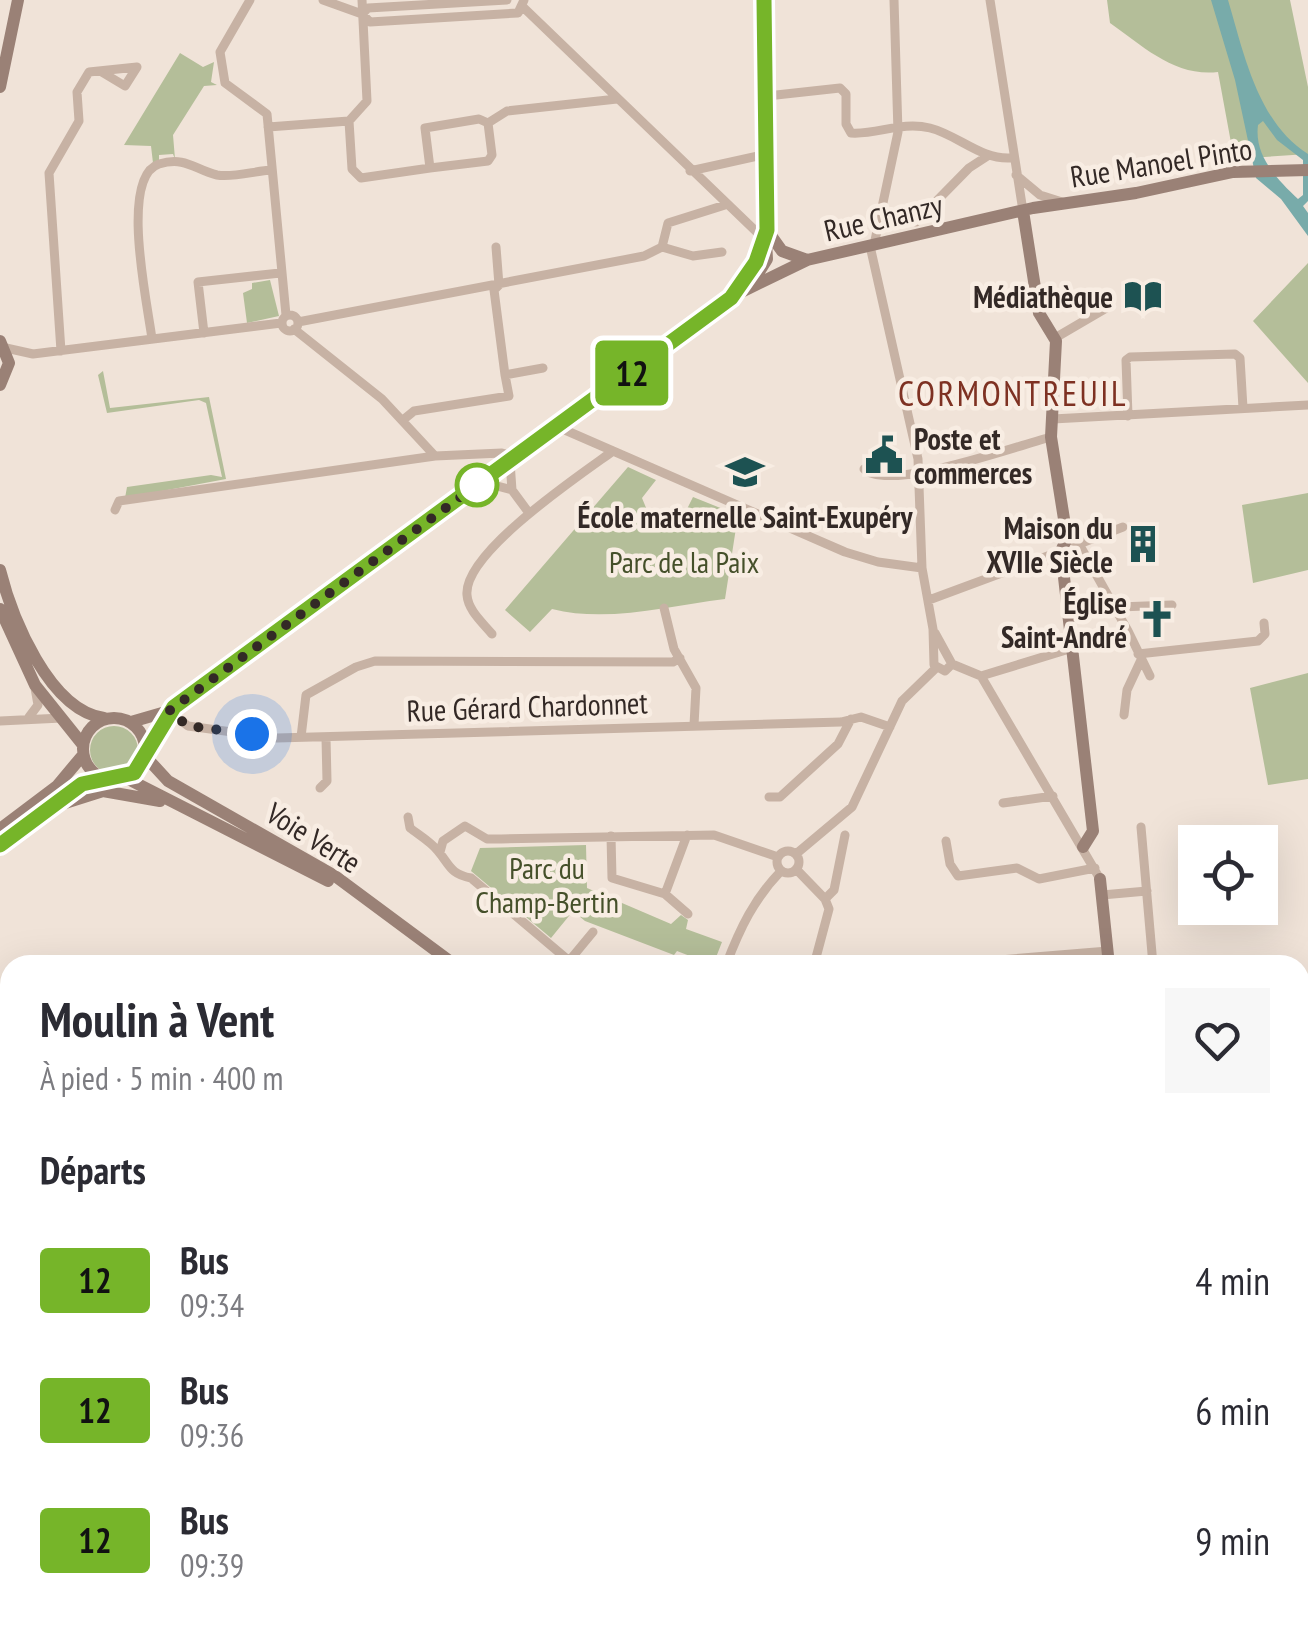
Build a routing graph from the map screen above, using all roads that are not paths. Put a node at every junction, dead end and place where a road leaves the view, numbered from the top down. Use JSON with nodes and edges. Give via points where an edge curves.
{"nodes":[{"id":1,"x":10,"y":0,"type":"edge"},
{"id":2,"x":18,"y":0,"type":"edge"},
{"id":3,"x":250,"y":0,"type":"edge"},
{"id":4,"x":323,"y":0,"type":"edge"},
{"id":5,"x":362,"y":0,"type":"edge"},
{"id":6,"x":494,"y":0,"type":"edge"},
{"id":7,"x":507,"y":0,"type":"edge"},
{"id":8,"x":764,"y":0,"type":"edge"},
{"id":9,"x":894,"y":0,"type":"edge"},
{"id":10,"x":990,"y":0,"type":"edge"},
{"id":11,"x":524,"y":2,"type":"edge"},
{"id":12,"x":385,"y":6,"type":"junction"},
{"id":13,"x":512,"y":13,"type":"junction"},
{"id":14,"x":362,"y":14,"type":"junction"},
{"id":15,"x":490,"y":14,"type":"junction"},
{"id":16,"x":384,"y":22,"type":"junction"},
{"id":17,"x":0,"y":34,"type":"edge"},
{"id":18,"x":100,"y":71,"type":"dead end"},
{"id":19,"x":0,"y":88,"type":"edge"},
{"id":20,"x":767,"y":96,"type":"junction"},
{"id":21,"x":617,"y":99,"type":"junction"},
{"id":22,"x":349,"y":121,"type":"junction"},
{"id":23,"x":488,"y":123,"type":"junction"},
{"id":24,"x":898,"y":125,"type":"junction"},
{"id":25,"x":268,"y":127,"type":"junction"},
{"id":26,"x":767,"y":154,"type":"junction"},
{"id":27,"x":989,"y":155,"type":"junction"},
{"id":28,"x":1012,"y":158,"type":"junction"},
{"id":29,"x":430,"y":168,"type":"junction"},
{"id":30,"x":271,"y":170,"type":"junction"},
{"id":31,"x":1304,"y":170,"type":"edge"},
{"id":32,"x":690,"y":171,"type":"junction"},
{"id":33,"x":1016,"y":175,"type":"junction"},
{"id":34,"x":1064,"y":203,"type":"junction"},
{"id":35,"x":725,"y":205,"type":"junction"},
{"id":36,"x":1023,"y":211,"type":"junction"},
{"id":37,"x":916,"y":222,"type":"dead end"},
{"id":38,"x":767,"y":232,"type":"junction"},
{"id":39,"x":872,"y":245,"type":"junction"},
{"id":40,"x":496,"y":247,"type":"dead end"},
{"id":41,"x":662,"y":248,"type":"junction"},
{"id":42,"x":722,"y":252,"type":"dead end"},
{"id":43,"x":797,"y":263,"type":"junction"},
{"id":44,"x":769,"y":270,"type":"junction"},
{"id":45,"x":280,"y":273,"type":"junction"},
{"id":46,"x":498,"y":286,"type":"junction"},
{"id":47,"x":744,"y":287,"type":"junction"},
{"id":48,"x":1108,"y":306,"type":"dead end"},
{"id":49,"x":284,"y":319,"type":"junction"},
{"id":50,"x":296,"y":326,"type":"junction"},
{"id":51,"x":204,"y":333,"type":"junction"},
{"id":52,"x":1055,"y":338,"type":"junction"},
{"id":53,"x":152,"y":340,"type":"junction"},
{"id":54,"x":3,"y":344,"type":"edge"},
{"id":55,"x":62,"y":351,"type":"junction"},
{"id":56,"x":32,"y":354,"type":"junction"},
{"id":57,"x":543,"y":368,"type":"dead end"},
{"id":58,"x":8,"y":371,"type":"junction"},
{"id":59,"x":505,"y":375,"type":"junction"},
{"id":60,"x":0,"y":384,"type":"edge"},
{"id":61,"x":1308,"y":405,"type":"edge"},
{"id":62,"x":1243,"y":408,"type":"junction"},
{"id":63,"x":1128,"y":416,"type":"junction"},
{"id":64,"x":1053,"y":419,"type":"junction"},
{"id":65,"x":403,"y":420,"type":"junction"},
{"id":66,"x":558,"y":427,"type":"junction"},
{"id":67,"x":1051,"y":437,"type":"junction"},
{"id":68,"x":613,"y":451,"type":"junction"},
{"id":69,"x":435,"y":456,"type":"junction"},
{"id":70,"x":513,"y":459,"type":"junction"},
{"id":71,"x":864,"y":469,"type":"dead end"},
{"id":72,"x":920,"y":474,"type":"junction"},
{"id":73,"x":482,"y":482,"type":"junction"},
{"id":74,"x":512,"y":490,"type":"junction"},
{"id":75,"x":115,"y":510,"type":"dead end"},
{"id":76,"x":529,"y":514,"type":"junction"},
{"id":77,"x":1123,"y":527,"type":"dead end"},
{"id":78,"x":1069,"y":544,"type":"junction"},
{"id":79,"x":922,"y":568,"type":"junction"},
{"id":80,"x":0,"y":570,"type":"edge"},
{"id":81,"x":928,"y":600,"type":"junction"},
{"id":82,"x":1172,"y":605,"type":"dead end"},
{"id":83,"x":0,"y":608,"type":"edge"},
{"id":84,"x":664,"y":608,"type":"dead end"},
{"id":85,"x":1119,"y":608,"type":"junction"},
{"id":86,"x":1264,"y":623,"type":"dead end"},
{"id":87,"x":1128,"y":631,"type":"junction"},
{"id":88,"x":492,"y":634,"type":"dead end"},
{"id":89,"x":1072,"y":647,"type":"junction"},
{"id":90,"x":18,"y":652,"type":"junction"},
{"id":91,"x":1139,"y":657,"type":"junction"},
{"id":92,"x":680,"y":658,"type":"junction"},
{"id":93,"x":938,"y":659,"type":"junction"},
{"id":94,"x":952,"y":664,"type":"junction"},
{"id":95,"x":981,"y":676,"type":"junction"},
{"id":96,"x":1150,"y":676,"type":"dead end"},
{"id":97,"x":1124,"y":715,"type":"dead end"},
{"id":98,"x":29,"y":717,"type":"junction"},
{"id":99,"x":165,"y":717,"type":"junction"},
{"id":100,"x":63,"y":718,"type":"junction"},
{"id":101,"x":106,"y":718,"type":"junction"},
{"id":102,"x":851,"y":720,"type":"junction"},
{"id":103,"x":0,"y":721,"type":"edge"},
{"id":104,"x":131,"y":722,"type":"junction"},
{"id":105,"x":694,"y":725,"type":"junction"},
{"id":106,"x":890,"y":727,"type":"junction"},
{"id":107,"x":302,"y":737,"type":"junction"},
{"id":108,"x":326,"y":738,"type":"junction"},
{"id":109,"x":83,"y":750,"type":"junction"},
{"id":110,"x":145,"y":750,"type":"junction"},
{"id":111,"x":327,"y":774,"type":"dead end"},
{"id":112,"x":101,"y":777,"type":"junction"},
{"id":113,"x":126,"y":778,"type":"junction"},
{"id":114,"x":1053,"y":796,"type":"junction"},
{"id":115,"x":770,"y":797,"type":"dead end"},
{"id":116,"x":168,"y":799,"type":"junction"},
{"id":117,"x":1004,"y":803,"type":"dead end"},
{"id":118,"x":43,"y":810,"type":"junction"},
{"id":119,"x":408,"y":817,"type":"dead end"},
{"id":120,"x":1142,"y":827,"type":"dead end"},
{"id":121,"x":0,"y":829,"type":"edge"},
{"id":122,"x":687,"y":835,"type":"junction"},
{"id":123,"x":845,"y":835,"type":"dead end"},
{"id":124,"x":610,"y":836,"type":"junction"},
{"id":125,"x":946,"y":841,"type":"dead end"},
{"id":126,"x":0,"y":845,"type":"edge"},
{"id":127,"x":1084,"y":847,"type":"junction"},
{"id":128,"x":440,"y":852,"type":"junction"},
{"id":129,"x":796,"y":854,"type":"junction"},
{"id":130,"x":778,"y":857,"type":"junction"},
{"id":131,"x":781,"y":870,"type":"junction"},
{"id":132,"x":796,"y":870,"type":"junction"},
{"id":133,"x":1098,"y":873,"type":"junction"},
{"id":134,"x":1147,"y":891,"type":"junction"},
{"id":135,"x":665,"y":894,"type":"junction"},
{"id":136,"x":1102,"y":895,"type":"junction"},
{"id":137,"x":825,"y":899,"type":"junction"},
{"id":138,"x":688,"y":914,"type":"dead end"},
{"id":139,"x":592,"y":932,"type":"dead end"},
{"id":140,"x":432,"y":955,"type":"edge"},
{"id":141,"x":441,"y":955,"type":"edge"},
{"id":142,"x":562,"y":955,"type":"edge"},
{"id":143,"x":576,"y":955,"type":"edge"},
{"id":144,"x":730,"y":955,"type":"edge"},
{"id":145,"x":816,"y":955,"type":"edge"},
{"id":146,"x":1108,"y":955,"type":"edge"},
{"id":147,"x":1151,"y":955,"type":"edge"}],
"edges":[{"from":1,"to":17,"type":"main road"},
{"from":2,"to":19,"type":"main road"},
{"from":3,"to":25,"type":"street","via":[[220,52],[225,83],[260,106]]},
{"from":4,"to":14,"type":"street"},
{"from":5,"to":14,"type":"street"},
{"from":6,"to":7,"type":"street"},
{"from":6,"to":12,"type":"street"},
{"from":6,"to":15,"type":"street"},
{"from":7,"to":13,"type":"street"},
{"from":8,"to":20,"type":"main road"},
{"from":9,"to":24,"type":"street"},
{"from":10,"to":28,"type":"street"},
{"from":11,"to":13,"type":"street"},
{"from":11,"to":21,"type":"street"},
{"from":12,"to":14,"type":"street"},
{"from":12,"to":16,"type":"street"},
{"from":13,"to":15,"type":"street"},
{"from":14,"to":16,"type":"street"},
{"from":14,"to":22,"type":"street","via":[[367,101]]},
{"from":15,"to":16,"type":"street"},
{"from":18,"to":55,"type":"street","via":[[89,72],[77,92],[78,121],[49,174]]},
{"from":20,"to":24,"type":"street","via":[[840,88],[851,133]]},
{"from":20,"to":26,"type":"main road"},
{"from":21,"to":23,"type":"street","via":[[507,111]]},
{"from":21,"to":32,"type":"street"},
{"from":22,"to":25,"type":"street"},
{"from":22,"to":29,"type":"street","via":[[352,169],[361,178]]},
{"from":23,"to":29,"type":"street","via":[[488,161]]},
{"from":23,"to":29,"type":"street","via":[[426,128]]},
{"from":24,"to":27,"type":"street","via":[[930,128]]},
{"from":24,"to":39,"type":"street"},
{"from":25,"to":30,"type":"street"},
{"from":26,"to":32,"type":"street"},
{"from":26,"to":38,"type":"main road"},
{"from":27,"to":28,"type":"street"},
{"from":27,"to":37,"type":"street"},
{"from":28,"to":33,"type":"street"},
{"from":30,"to":45,"type":"street"},
{"from":30,"to":53,"type":"street","via":[[216,175],[192,162],[150,170],[136,200]]},
{"from":31,"to":34,"type":"main road","name":"Rue Manoel Pinto","via":[[1251,170]]},
{"from":32,"to":35,"type":"street"},
{"from":33,"to":34,"type":"street","via":[[1040,195]]},
{"from":33,"to":36,"type":"street"},
{"from":34,"to":36,"type":"main road","name":"Rue Manoel Pinto"},
{"from":35,"to":38,"type":"street"},
{"from":35,"to":41,"type":"street","via":[[668,223]]},
{"from":36,"to":39,"type":"main road","name":"Rue Chanzy"},
{"from":36,"to":52,"type":"main road","via":[[1039,313]]},
{"from":38,"to":43,"type":"main road"},
{"from":38,"to":44,"type":"main road"},
{"from":38,"to":47,"type":"main road"},
{"from":39,"to":43,"type":"main road","name":"Rue Chanzy"},
{"from":39,"to":72,"type":"street"},
{"from":40,"to":46,"type":"street"},
{"from":41,"to":42,"type":"street","via":[[693,256]]},
{"from":41,"to":46,"type":"street"},
{"from":43,"to":44,"type":"main road","name":"Rue Chanzy"},
{"from":44,"to":47,"type":"main road"},
{"from":45,"to":49,"type":"street"},
{"from":45,"to":51,"type":"street","via":[[198,282]]},
{"from":46,"to":50,"type":"street"},
{"from":46,"to":59,"type":"street"},
{"from":47,"to":66,"type":"main road"},
{"from":48,"to":52,"type":"street"},
{"from":49,"to":50,"type":"street","via":[[294,315]]},
{"from":49,"to":51,"type":"street"},
{"from":50,"to":65,"type":"street"},
{"from":51,"to":53,"type":"street"},
{"from":52,"to":64,"type":"main road"},
{"from":53,"to":55,"type":"street"},
{"from":54,"to":56,"type":"street"},
{"from":54,"to":58,"type":"main road"},
{"from":55,"to":56,"type":"street"},
{"from":56,"to":58,"type":"street"},
{"from":57,"to":59,"type":"street"},
{"from":58,"to":60,"type":"main road"},
{"from":59,"to":65,"type":"street","via":[[509,396],[414,412]]},
{"from":61,"to":62,"type":"street"},
{"from":62,"to":63,"type":"street"},
{"from":62,"to":63,"type":"street","via":[[1235,354],[1146,356],[1126,360]]},
{"from":63,"to":64,"type":"street"},
{"from":64,"to":67,"type":"main road"},
{"from":65,"to":69,"type":"street"},
{"from":66,"to":68,"type":"street"},
{"from":66,"to":70,"type":"main road"},
{"from":67,"to":72,"type":"street"},
{"from":67,"to":78,"type":"main road"},
{"from":68,"to":76,"type":"street"},
{"from":68,"to":79,"type":"street","via":[[844,552]]},
{"from":69,"to":70,"type":"street","via":[[502,453]]},
{"from":69,"to":75,"type":"street","via":[[168,491],[119,501]]},
{"from":70,"to":73,"type":"main road"},
{"from":70,"to":74,"type":"street"},
{"from":71,"to":72,"type":"street","via":[[880,479]]},
{"from":72,"to":79,"type":"street"},
{"from":73,"to":74,"type":"street"},
{"from":73,"to":99,"type":"main road"},
{"from":74,"to":76,"type":"street"},
{"from":76,"to":88,"type":"street","via":[[511,526],[470,579],[470,607]]},
{"from":77,"to":78,"type":"street"},
{"from":78,"to":81,"type":"street"},
{"from":78,"to":85,"type":"street"},
{"from":78,"to":89,"type":"main road"},
{"from":79,"to":81,"type":"street"},
{"from":80,"to":101,"type":"main road","via":[[17,621],[54,684],[81,712]]},
{"from":81,"to":93,"type":"street"},
{"from":82,"to":85,"type":"street"},
{"from":83,"to":90,"type":"main road"},
{"from":84,"to":92,"type":"street"},
{"from":85,"to":87,"type":"street"},
{"from":86,"to":91,"type":"street","via":[[1258,641]]},
{"from":87,"to":89,"type":"street"},
{"from":87,"to":91,"type":"street"},
{"from":89,"to":95,"type":"street"},
{"from":89,"to":127,"type":"main road","via":[[1093,831]]},
{"from":90,"to":98,"type":"street","via":[[36,692],[38,705]]},
{"from":90,"to":100,"type":"main road"},
{"from":91,"to":96,"type":"street"},
{"from":91,"to":97,"type":"street"},
{"from":92,"to":105,"type":"street","via":[[696,688]]},
{"from":92,"to":107,"type":"street","via":[[375,661],[306,695]]},
{"from":93,"to":94,"type":"street","via":[[951,656]]},
{"from":93,"to":94,"type":"street","via":[[945,671]]},
{"from":93,"to":106,"type":"street","via":[[902,701]]},
{"from":94,"to":95,"type":"street"},
{"from":95,"to":114,"type":"street"},
{"from":98,"to":100,"type":"street"},
{"from":98,"to":103,"type":"street"},
{"from":99,"to":104,"type":"main road"},
{"from":99,"to":107,"type":"street","name":"Rue Gérard Chardonnet","via":[[188,726]]},
{"from":99,"to":110,"type":"main road"},
{"from":100,"to":109,"type":"main road"},
{"from":101,"to":104,"type":"main road"},
{"from":101,"to":109,"type":"main road","via":[[90,728]]},
{"from":102,"to":105,"type":"street","name":"Rue Gérard Chardonnet"},
{"from":102,"to":106,"type":"street","name":"Rue Gérard Chardonnet"},
{"from":102,"to":115,"type":"street","via":[[838,744],[780,797]]},
{"from":104,"to":110,"type":"main road"},
{"from":105,"to":108,"type":"street","name":"Rue Gérard Chardonnet"},
{"from":106,"to":129,"type":"street","via":[[852,807]]},
{"from":107,"to":108,"type":"street","name":"Rue Gérard Chardonnet"},
{"from":108,"to":111,"type":"street"},
{"from":109,"to":112,"type":"main road"},
{"from":109,"to":121,"type":"main road","via":[[57,786]]},
{"from":110,"to":113,"type":"main road"},
{"from":110,"to":141,"type":"main road","name":"Voie Verte","via":[[168,781],[320,867]]},
{"from":112,"to":113,"type":"main road"},
{"from":112,"to":118,"type":"main road"},
{"from":113,"to":116,"type":"main road","name":"Voie Verte"},
{"from":114,"to":117,"type":"street"},
{"from":114,"to":127,"type":"street"},
{"from":116,"to":118,"type":"main road","via":[[103,791]]},
{"from":116,"to":140,"type":"main road","name":"Voie Verte","via":[[333,884]]},
{"from":118,"to":126,"type":"main road"},
{"from":119,"to":128,"type":"street","via":[[410,828]]},
{"from":120,"to":134,"type":"street"},
{"from":122,"to":124,"type":"street"},
{"from":122,"to":130,"type":"street","via":[[725,837]]},
{"from":122,"to":135,"type":"street"},
{"from":123,"to":137,"type":"street","via":[[834,890]]},
{"from":124,"to":128,"type":"street","via":[[501,840],[465,826],[443,841]]},
{"from":124,"to":135,"type":"street","via":[[612,878]]},
{"from":125,"to":133,"type":"street","via":[[958,876],[1017,868],[1040,879]]},
{"from":127,"to":133,"type":"street"},
{"from":128,"to":142,"type":"street","via":[[445,865],[471,878]]},
{"from":129,"to":130,"type":"street"},
{"from":129,"to":132,"type":"street"},
{"from":130,"to":131,"type":"street"},
{"from":131,"to":132,"type":"street"},
{"from":131,"to":144,"type":"street","via":[[745,918]]},
{"from":132,"to":137,"type":"street"},
{"from":133,"to":136,"type":"main road"},
{"from":134,"to":136,"type":"street"},
{"from":134,"to":147,"type":"street"},
{"from":135,"to":138,"type":"street"},
{"from":136,"to":146,"type":"main road"},
{"from":137,"to":145,"type":"street"},
{"from":139,"to":143,"type":"street"}]}
